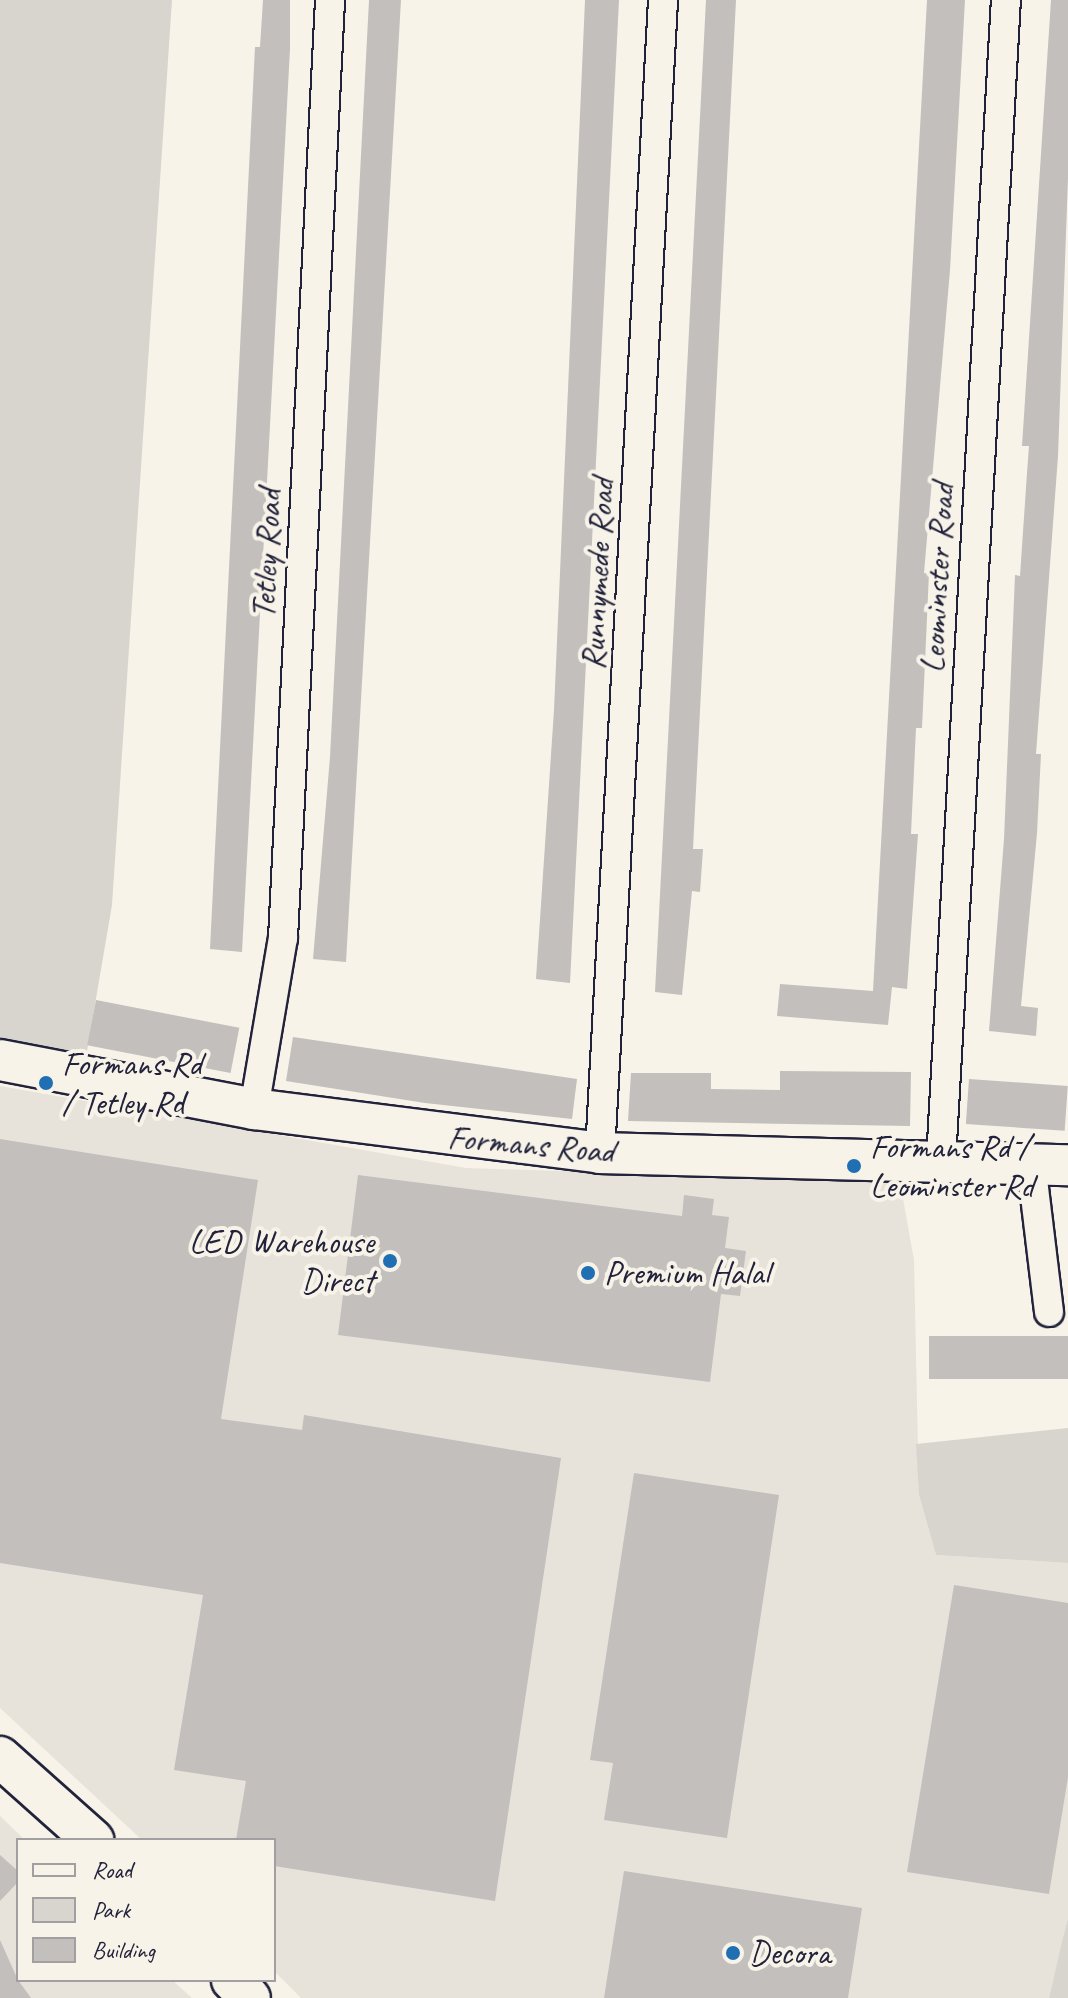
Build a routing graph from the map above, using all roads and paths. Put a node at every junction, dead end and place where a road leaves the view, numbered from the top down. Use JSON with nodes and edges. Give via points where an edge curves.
{"nodes":[{"id":1,"x":330,"y":0,"type":"edge"},
{"id":2,"x":663,"y":0,"type":"edge"},
{"id":3,"x":1006,"y":0,"type":"edge"},
{"id":4,"x":0,"y":1060,"type":"edge"},
{"id":5,"x":254,"y":1109,"type":"junction"},
{"id":6,"x":600,"y":1153,"type":"junction"},
{"id":7,"x":941,"y":1161,"type":"junction"},
{"id":8,"x":1050,"y":1164,"type":"edge"},
{"id":9,"x":1049,"y":1312,"type":"dead end"},
{"id":10,"x":0,"y":1757,"type":"edge"},
{"id":11,"x":91,"y":1838,"type":"edge"},
{"id":12,"x":234,"y":1982,"type":"edge"},
{"id":13,"x":250,"y":1998,"type":"edge"}],
"edges":[{"from":1,"to":5,"type":"street","name":"Tetley Road","via":[[283,938]]},
{"from":2,"to":6,"type":"street","name":"Runnymede Road"},
{"from":3,"to":7,"type":"street","name":"Leominster Road"},
{"from":4,"to":5,"type":"street","name":"Formans Road"},
{"from":5,"to":6,"type":"street","name":"Formans Road"},
{"from":6,"to":7,"type":"street","name":"Formans Road"},
{"from":7,"to":8,"type":"street","name":"Formans Road"},
{"from":8,"to":9,"type":"street"},
{"from":10,"to":11,"type":"street"},
{"from":12,"to":13,"type":"street"}]}
